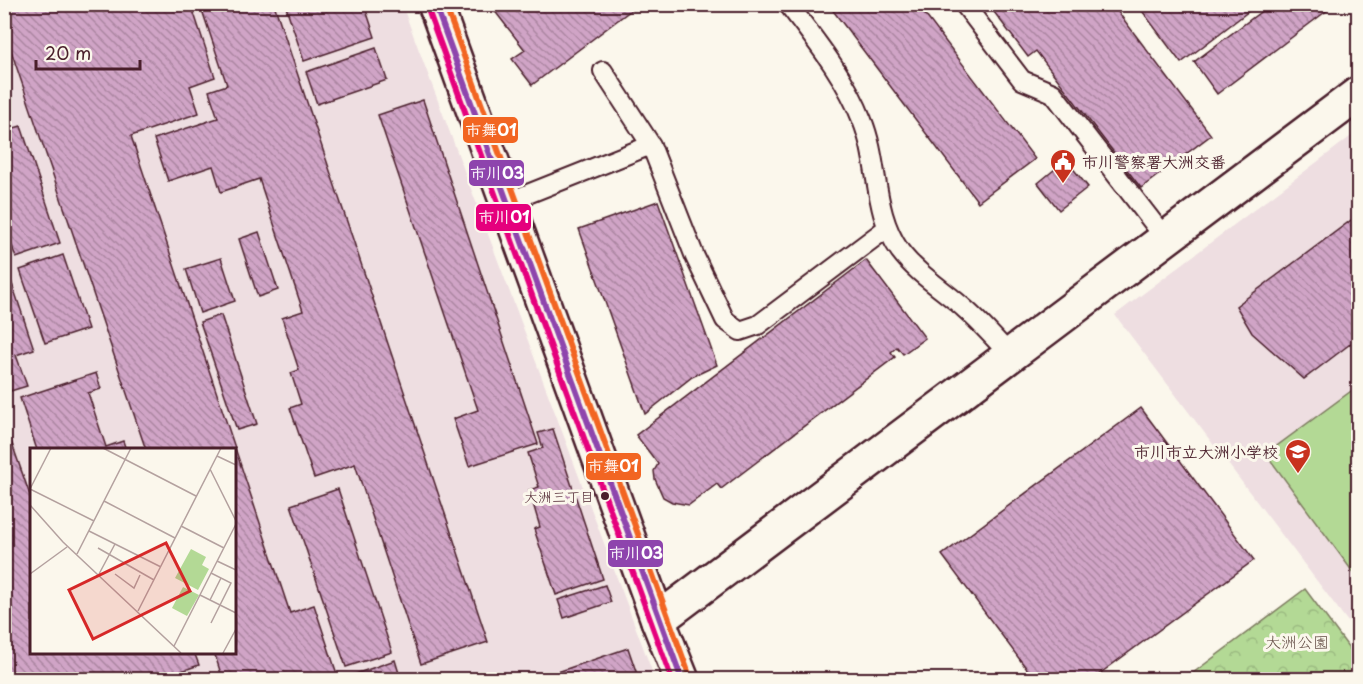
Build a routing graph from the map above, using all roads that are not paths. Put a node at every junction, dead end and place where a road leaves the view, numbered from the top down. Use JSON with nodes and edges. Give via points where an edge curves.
{"nodes":[{"id":1,"x":435,"y":4,"type":"edge"},
{"id":2,"x":788,"y":4,"type":"edge"},
{"id":3,"x":964,"y":4,"type":"edge"},
{"id":4,"x":603,"y":70,"type":"dead end"},
{"id":5,"x":1359,"y":94,"type":"edge"},
{"id":6,"x":651,"y":145,"type":"junction"},
{"id":7,"x":505,"y":203,"type":"junction"},
{"id":8,"x":887,"y":228,"type":"junction"},
{"id":9,"x":1165,"y":238,"type":"junction"},
{"id":10,"x":1010,"y":355,"type":"junction"},
{"id":11,"x":658,"y":621,"type":"junction"},
{"id":12,"x":682,"y":680,"type":"edge"}],
"edges":[{"from":1,"to":7,"type":"street"},
{"from":2,"to":8,"type":"lane","via":[[845,84],[862,120],[873,154],[875,183]]},
{"from":3,"to":9,"type":"lane","via":[[1022,80],[1053,93]]},
{"from":4,"to":6,"type":"lane"},
{"from":5,"to":9,"type":"street"},
{"from":6,"to":7,"type":"lane"},
{"from":6,"to":8,"type":"lane","via":[[695,257],[725,320],[740,331],[758,325]]},
{"from":7,"to":11,"type":"street"},
{"from":8,"to":10,"type":"lane","via":[[901,252]]},
{"from":9,"to":10,"type":"street"},
{"from":10,"to":11,"type":"street"},
{"from":11,"to":12,"type":"street"}]}
